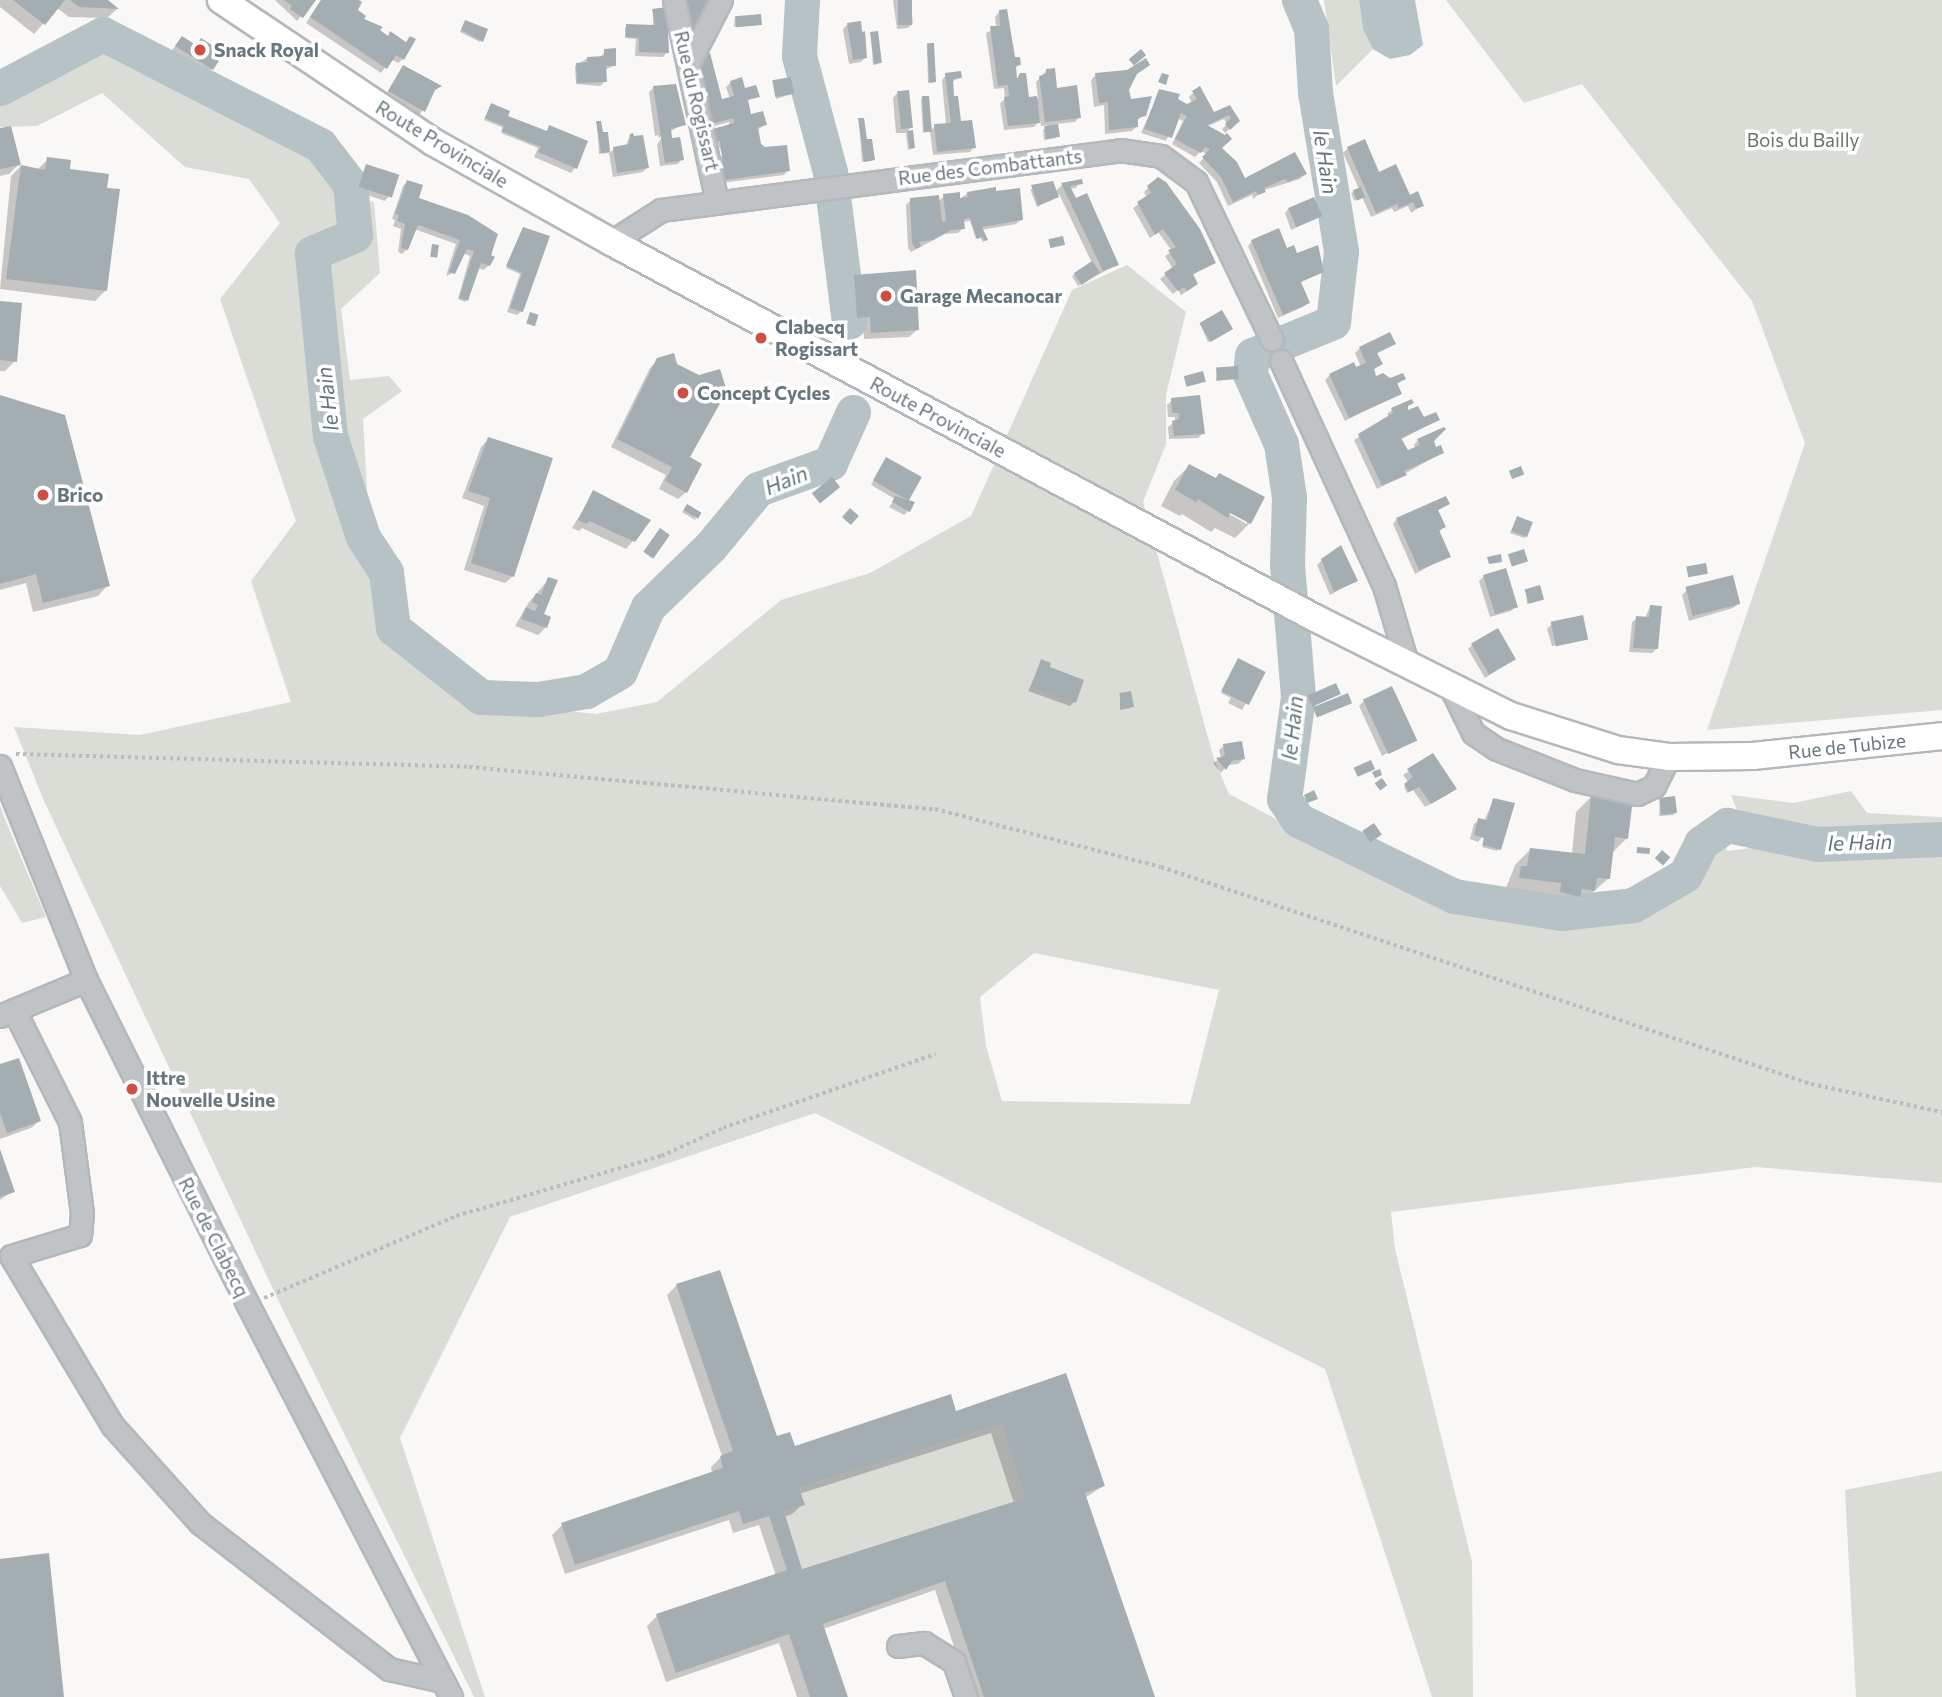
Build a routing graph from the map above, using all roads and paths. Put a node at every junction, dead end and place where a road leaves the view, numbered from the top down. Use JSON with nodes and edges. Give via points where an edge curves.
{"nodes":[{"id":1,"x":221,"y":0,"type":"edge"},
{"id":2,"x":674,"y":0,"type":"edge"},
{"id":3,"x":721,"y":0,"type":"edge"},
{"id":4,"x":688,"y":64,"type":"junction"},
{"id":5,"x":717,"y":202,"type":"junction"},
{"id":6,"x":611,"y":242,"type":"junction"},
{"id":7,"x":1272,"y":340,"type":"dead end"},
{"id":8,"x":1281,"y":361,"type":"dead end"},
{"id":9,"x":1407,"y":663,"type":"junction"},
{"id":10,"x":1450,"y":687,"type":"junction"},
{"id":11,"x":1942,"y":736,"type":"edge"},
{"id":12,"x":1753,"y":756,"type":"joint"},
{"id":13,"x":1669,"y":757,"type":"junction"},
{"id":14,"x":6,"y":760,"type":"edge"},
{"id":15,"x":86,"y":980,"type":"junction"},
{"id":16,"x":7,"y":1013,"type":"edge"},
{"id":17,"x":936,"y":1054,"type":"dead end"},
{"id":18,"x":1942,"y":1112,"type":"edge"},
{"id":19,"x":248,"y":1305,"type":"junction"},
{"id":20,"x":898,"y":1646,"type":"dead end"},
{"id":21,"x":447,"y":1689,"type":"edge"},
{"id":22,"x":966,"y":1697,"type":"edge"}],
"edges":[{"from":1,"to":6,"type":"main road","name":"Route Provinciale","via":[[433,142]]},
{"from":2,"to":4,"type":"street","name":"Rue du Rogissart"},
{"from":3,"to":4,"type":"street"},
{"from":4,"to":5,"type":"street","name":"Rue du Rogissart"},
{"from":5,"to":6,"type":"street","name":"Rue des Combattants","via":[[661,210]]},
{"from":5,"to":7,"type":"street","name":"Rue des Combattants","via":[[1120,150],[1160,156],[1196,182]]},
{"from":6,"to":9,"type":"main road","name":"Route Provinciale"},
{"from":8,"to":9,"type":"street","via":[[1384,586]]},
{"from":9,"to":10,"type":"main road","name":"Route Provinciale"},
{"from":10,"to":13,"type":"main road","name":"Route Provinciale","via":[[1572,738]]},
{"from":10,"to":13,"type":"street","via":[[1473,733],[1497,749],[1575,780],[1637,794],[1654,786]]},
{"from":11,"to":12,"type":"main road","name":"Rue de Tubize"},
{"from":12,"to":13,"type":"main road","name":"Route Provinciale"},
{"from":14,"to":15,"type":"street","name":"Rue de Clabecq"},
{"from":14,"to":18,"type":"path","via":[[469,767],[935,809],[1161,867],[1811,1084]]},
{"from":15,"to":16,"type":"street"},
{"from":15,"to":19,"type":"street","name":"Rue de Clabecq"},
{"from":16,"to":21,"type":"street","via":[[71,1122],[82,1213],[80,1235],[11,1256],[112,1424],[200,1523],[389,1669]]},
{"from":17,"to":19,"type":"path","via":[[723,1128],[662,1156],[457,1216]]},
{"from":19,"to":21,"type":"street","name":"Rue de Clabecq"},
{"from":20,"to":22,"type":"street","via":[[924,1643],[954,1662]]}]}
